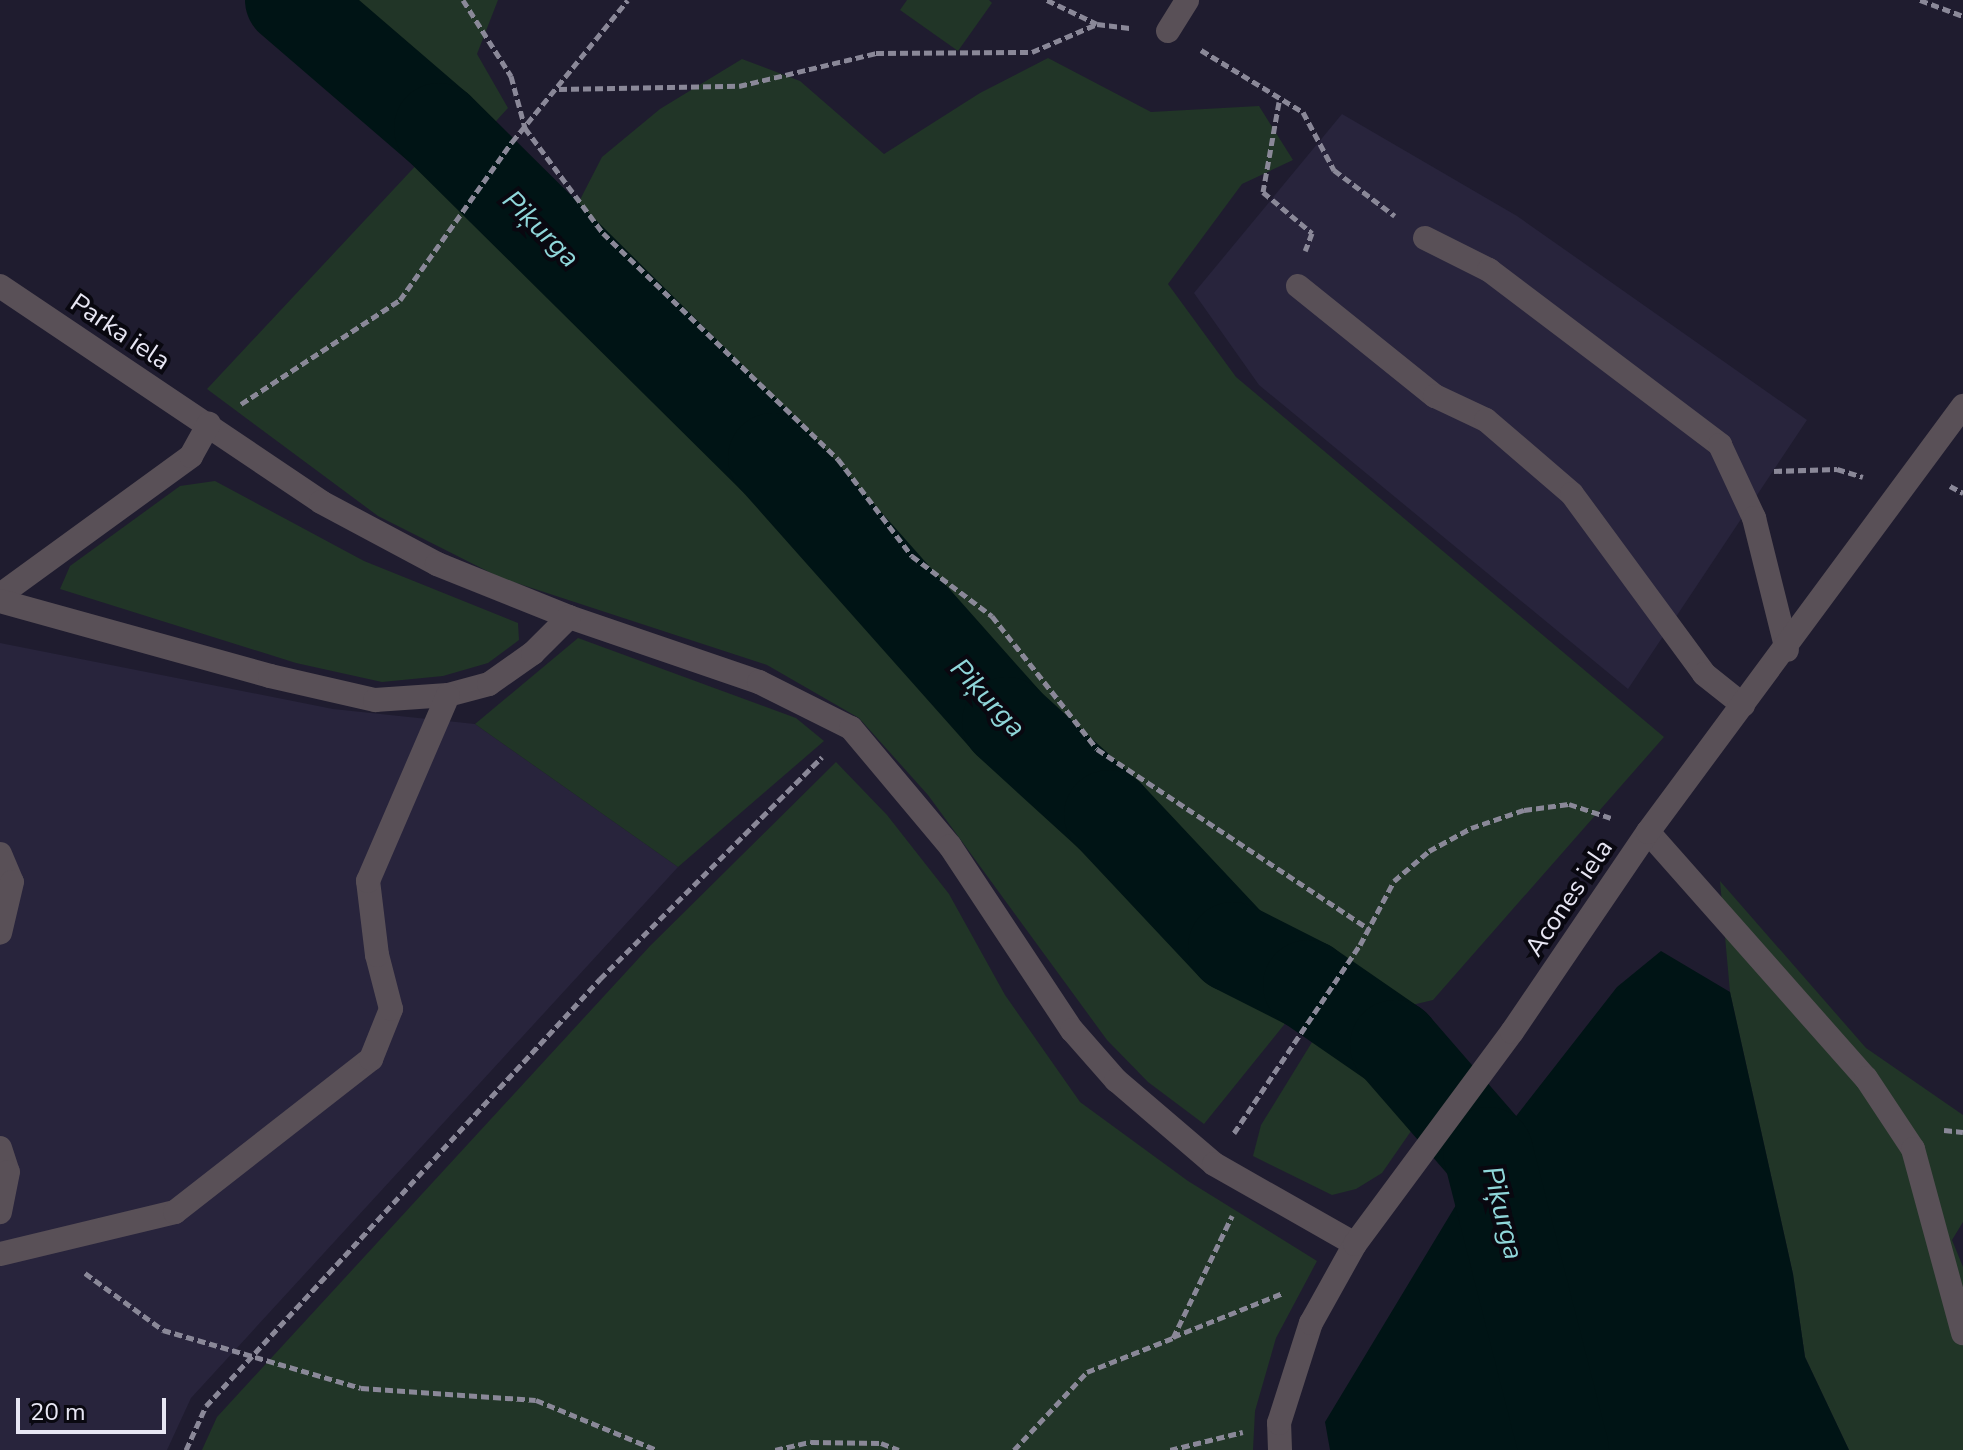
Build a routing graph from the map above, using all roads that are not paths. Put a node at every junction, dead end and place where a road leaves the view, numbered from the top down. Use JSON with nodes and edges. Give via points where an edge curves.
{"nodes":[{"id":1,"x":1187,"y":0,"type":"edge"},
{"id":2,"x":1168,"y":31,"type":"road end"},
{"id":3,"x":1425,"y":238,"type":"road end"},
{"id":4,"x":0,"y":286,"type":"edge"},
{"id":5,"x":1298,"y":286,"type":"road end"},
{"id":6,"x":1963,"y":406,"type":"edge"},
{"id":7,"x":209,"y":424,"type":"junction"},
{"id":8,"x":0,"y":598,"type":"edge"},
{"id":9,"x":569,"y":617,"type":"junction"},
{"id":10,"x":1787,"y":650,"type":"junction"},
{"id":11,"x":448,"y":695,"type":"junction"},
{"id":12,"x":1743,"y":705,"type":"junction"},
{"id":13,"x":1648,"y":832,"type":"junction"},
{"id":14,"x":0,"y":854,"type":"edge"},
{"id":15,"x":0,"y":933,"type":"edge"},
{"id":16,"x":0,"y":1148,"type":"edge"},
{"id":17,"x":0,"y":1212,"type":"edge"},
{"id":18,"x":1355,"y":1244,"type":"junction"},
{"id":19,"x":0,"y":1254,"type":"edge"},
{"id":20,"x":1963,"y":1333,"type":"edge"},
{"id":21,"x":1280,"y":1450,"type":"edge"}],
"edges":[{"from":1,"to":2,"type":"street"},
{"from":3,"to":10,"type":"street","via":[[1489,270],[1720,445],[1754,518]]},
{"from":4,"to":7,"type":"street","name":"Parka iela"},
{"from":5,"to":12,"type":"street","via":[[1435,396],[1486,420],[1572,494],[1704,674]]},
{"from":6,"to":10,"type":"street","name":"Acones iela"},
{"from":7,"to":8,"type":"street","via":[[191,456]]},
{"from":7,"to":9,"type":"street","name":"Parka iela","via":[[321,502],[437,564]]},
{"from":8,"to":11,"type":"street","via":[[321,689],[375,700]]},
{"from":9,"to":11,"type":"street","via":[[533,653],[489,684]]},
{"from":9,"to":18,"type":"street","name":"Parka iela","via":[[759,682],[851,728],[950,846],[1072,1030],[1125,1088],[1214,1164]]},
{"from":10,"to":12,"type":"street","name":"Acones iela"},
{"from":11,"to":19,"type":"street","via":[[368,881],[377,955],[391,1009],[371,1059],[175,1212]]},
{"from":12,"to":13,"type":"street","name":"Acones iela"},
{"from":13,"to":18,"type":"street","name":"Acones iela","via":[[1512,1032]]},
{"from":13,"to":20,"type":"street","via":[[1866,1078],[1913,1149]]},
{"from":14,"to":15,"type":"street","via":[[12,882]]},
{"from":16,"to":17,"type":"street","via":[[8,1172]]},
{"from":18,"to":21,"type":"street","name":"Acones iela","via":[[1311,1323],[1279,1423]]}]}
